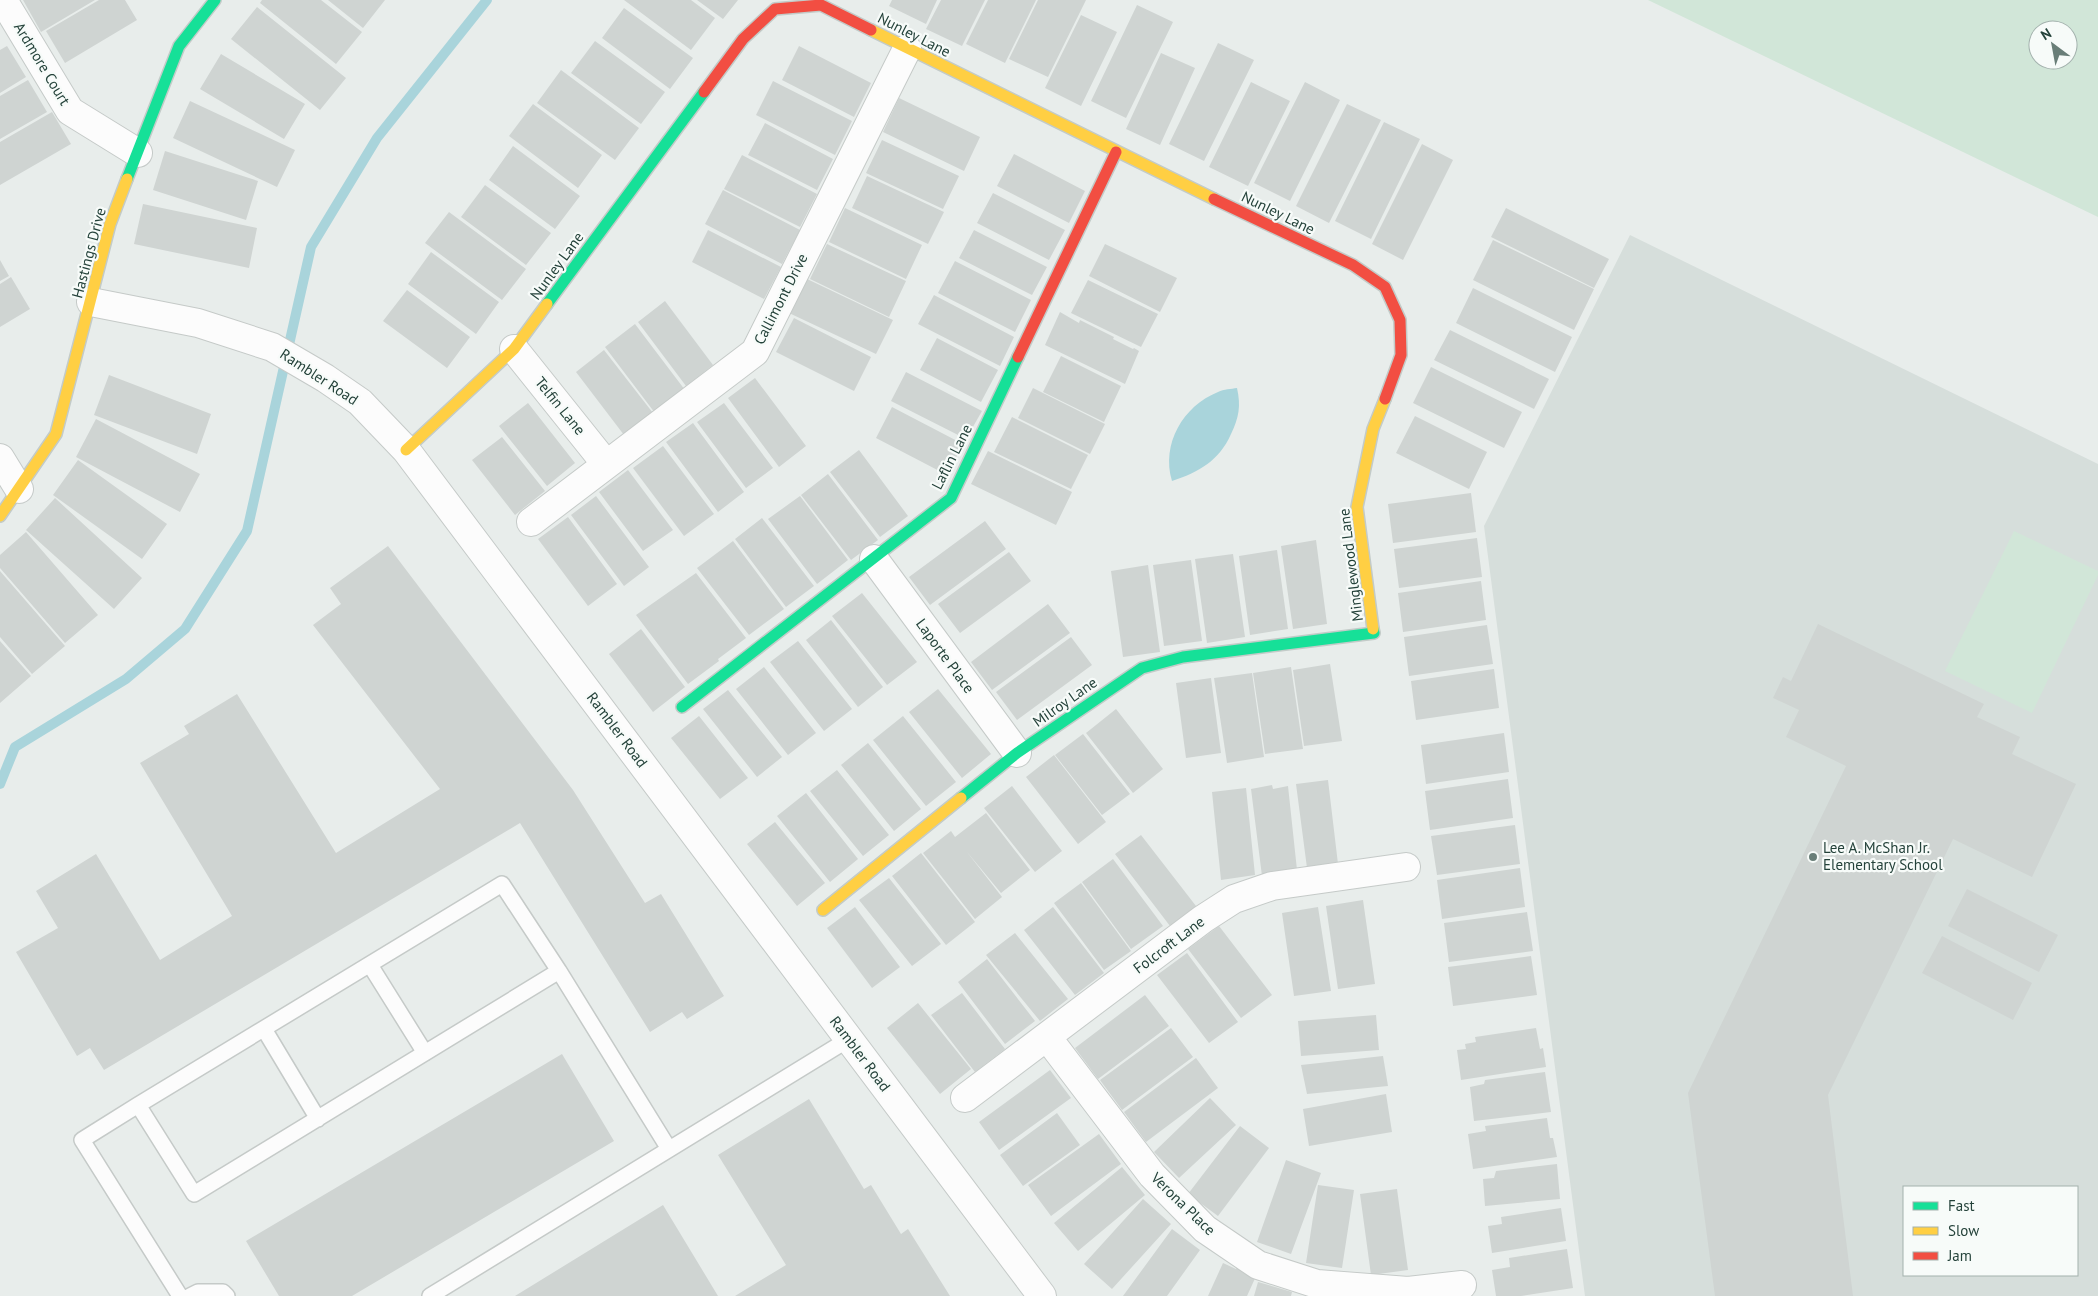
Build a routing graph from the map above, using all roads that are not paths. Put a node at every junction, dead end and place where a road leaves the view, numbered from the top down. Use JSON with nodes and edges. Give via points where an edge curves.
{"nodes":[{"id":1,"x":3,"y":0,"type":"edge"},
{"id":2,"x":215,"y":0,"type":"edge"},
{"id":3,"x":907,"y":49,"type":"junction"},
{"id":4,"x":1116,"y":152,"type":"junction"},
{"id":5,"x":138,"y":153,"type":"junction"},
{"id":6,"x":91,"y":302,"type":"junction"},
{"id":7,"x":1400,"y":320,"type":"joint"},
{"id":8,"x":514,"y":349,"type":"junction"},
{"id":9,"x":406,"y":450,"type":"junction"},
{"id":10,"x":0,"y":458,"type":"edge"},
{"id":11,"x":606,"y":464,"type":"junction"},
{"id":12,"x":18,"y":488,"type":"junction"},
{"id":13,"x":0,"y":516,"type":"edge"},
{"id":14,"x":530,"y":522,"type":"dead end"},
{"id":15,"x":874,"y":559,"type":"junction"},
{"id":16,"x":1374,"y":633,"type":"joint"},
{"id":17,"x":682,"y":707,"type":"dead end"},
{"id":18,"x":1016,"y":753,"type":"junction"},
{"id":19,"x":1406,"y":867,"type":"dead end"},
{"id":20,"x":823,"y":910,"type":"dead end"},
{"id":21,"x":370,"y":965,"type":"junction"},
{"id":22,"x":559,"y":971,"type":"junction"},
{"id":23,"x":264,"y":1029,"type":"junction"},
{"id":24,"x":1047,"y":1037,"type":"junction"},
{"id":25,"x":849,"y":1039,"type":"junction"},
{"id":26,"x":425,"y":1053,"type":"junction"},
{"id":27,"x":965,"y":1098,"type":"dead end"},
{"id":28,"x":138,"y":1105,"type":"junction"},
{"id":29,"x":318,"y":1119,"type":"junction"},
{"id":30,"x":669,"y":1150,"type":"junction"},
{"id":31,"x":1462,"y":1285,"type":"dead end"},
{"id":32,"x":180,"y":1296,"type":"edge"},
{"id":33,"x":190,"y":1296,"type":"edge"},
{"id":34,"x":227,"y":1296,"type":"edge"},
{"id":35,"x":430,"y":1296,"type":"edge"},
{"id":36,"x":1042,"y":1296,"type":"edge"}],
"edges":[{"from":1,"to":5,"type":"street","name":"Ardmore Court","via":[[70,111]]},
{"from":2,"to":5,"type":"street","name":"Hastings Drive","via":[[179,46]]},
{"from":3,"to":4,"type":"street","name":"Nunley Lane"},
{"from":3,"to":8,"type":"street","name":"Nunley Lane","via":[[821,5],[775,9],[743,39]]},
{"from":3,"to":11,"type":"street","name":"Callimont Drive","via":[[755,352]]},
{"from":4,"to":7,"type":"street","name":"Nunley Lane","via":[[1353,265],[1385,287]]},
{"from":4,"to":15,"type":"street","name":"Laflin Lane","via":[[951,498]]},
{"from":5,"to":6,"type":"street","name":"Hastings Drive","via":[[110,224]]},
{"from":6,"to":9,"type":"street","name":"Rambler Road","via":[[198,323],[272,347],[360,402]]},
{"from":6,"to":12,"type":"street","name":"Hastings Drive","via":[[56,434]]},
{"from":7,"to":16,"type":"street","name":"Minglewood Lane","via":[[1401,355],[1373,430],[1357,507]]},
{"from":8,"to":9,"type":"street","name":"Nunley Lane"},
{"from":8,"to":11,"type":"street","name":"Telfin Lane"},
{"from":9,"to":25,"type":"street","name":"Rambler Road"},
{"from":10,"to":12,"type":"street"},
{"from":11,"to":14,"type":"street","name":"Callimont Drive"},
{"from":12,"to":13,"type":"street","name":"Hastings Drive"},
{"from":15,"to":17,"type":"street","name":"Laflin Lane"},
{"from":15,"to":18,"type":"street","name":"Laporte Place"},
{"from":16,"to":18,"type":"street","name":"Milroy Lane","via":[[1184,657],[1142,668]]},
{"from":18,"to":20,"type":"street","name":"Milroy Lane"},
{"from":19,"to":24,"type":"street","name":"Folcroft Lane","via":[[1272,886],[1234,899],[1202,919]]},
{"from":21,"to":22,"type":"lane","via":[[502,884]]},
{"from":21,"to":23,"type":"lane"},
{"from":21,"to":26,"type":"lane"},
{"from":22,"to":26,"type":"lane"},
{"from":22,"to":30,"type":"lane"},
{"from":23,"to":28,"type":"lane"},
{"from":23,"to":29,"type":"lane"},
{"from":24,"to":27,"type":"street","name":"Folcroft Lane"},
{"from":24,"to":31,"type":"street","name":"Verona Place","via":[[1152,1175],[1205,1229],[1258,1265],[1317,1284],[1408,1291]]},
{"from":25,"to":30,"type":"lane"},
{"from":25,"to":36,"type":"street","name":"Rambler Road"},
{"from":26,"to":29,"type":"lane"},
{"from":28,"to":29,"type":"lane","via":[[194,1194]]},
{"from":28,"to":32,"type":"lane","via":[[82,1140]]},
{"from":30,"to":35,"type":"lane"},
{"from":33,"to":34,"type":"lane","via":[[198,1292],[223,1292]]}]}
